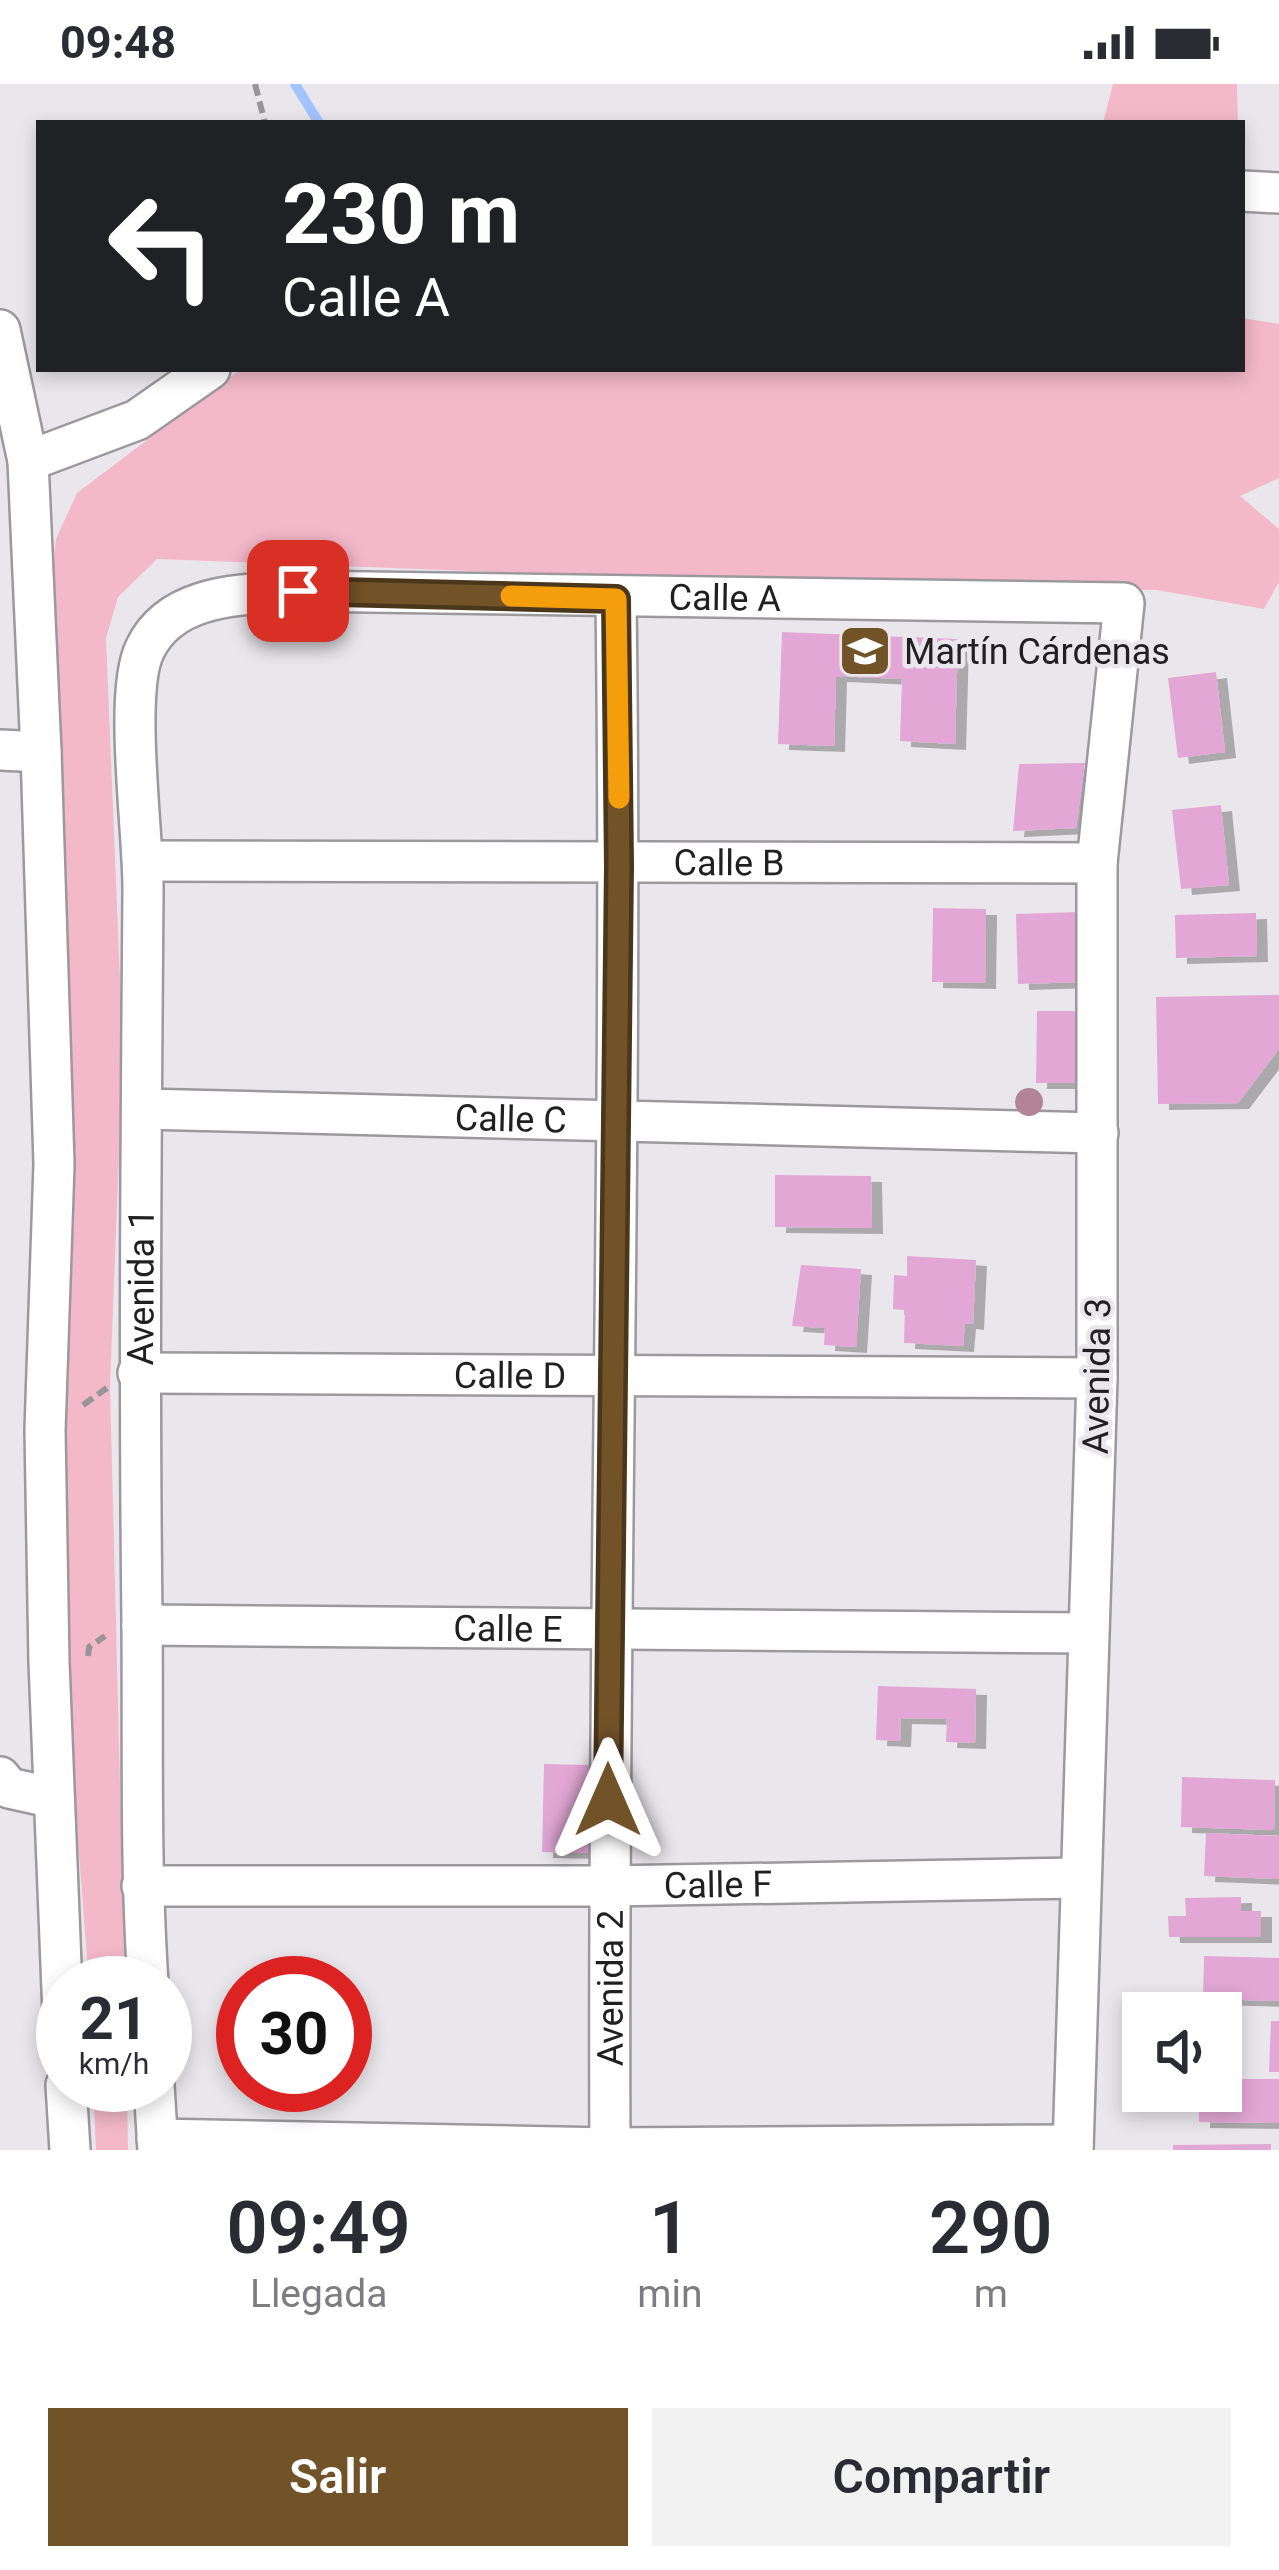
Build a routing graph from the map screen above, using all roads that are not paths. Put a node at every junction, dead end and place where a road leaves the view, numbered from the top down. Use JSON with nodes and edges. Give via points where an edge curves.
{"nodes":[{"id":1,"x":1245,"y":190,"type":"edge"},
{"id":2,"x":1279,"y":194,"type":"edge"},
{"id":3,"x":0,"y":329,"type":"edge"},
{"id":4,"x":206,"y":372,"type":"edge"},
{"id":5,"x":28,"y":461,"type":"junction"},
{"id":6,"x":616,"y":599,"type":"junction"},
{"id":7,"x":1124,"y":603,"type":"joint"},
{"id":8,"x":184,"y":608,"type":"joint"},
{"id":9,"x":0,"y":750,"type":"edge"},
{"id":10,"x":41,"y":752,"type":"junction"},
{"id":11,"x":144,"y":861,"type":"junction"},
{"id":12,"x":1097,"y":863,"type":"junction"},
{"id":13,"x":619,"y":866,"type":"junction"},
{"id":14,"x":142,"y":1109,"type":"junction"},
{"id":15,"x":614,"y":1120,"type":"junction"},
{"id":16,"x":1098,"y":1133,"type":"junction"},
{"id":17,"x":138,"y":1373,"type":"junction"},
{"id":18,"x":612,"y":1375,"type":"junction"},
{"id":19,"x":1097,"y":1378,"type":"junction"},
{"id":20,"x":142,"y":1625,"type":"junction"},
{"id":21,"x":608,"y":1629,"type":"junction"},
{"id":22,"x":1088,"y":1633,"type":"junction"},
{"id":23,"x":0,"y":1777,"type":"edge"},
{"id":24,"x":55,"y":1798,"type":"junction"},
{"id":25,"x":1080,"y":1878,"type":"junction"},
{"id":26,"x":142,"y":1886,"type":"junction"},
{"id":27,"x":608,"y":1886,"type":"junction"},
{"id":28,"x":61,"y":1956,"type":"edge"},
{"id":29,"x":146,"y":1956,"type":"edge"},
{"id":30,"x":68,"y":2112,"type":"edge"},
{"id":31,"x":156,"y":2112,"type":"edge"},
{"id":32,"x":158,"y":2145,"type":"edge"},
{"id":33,"x":1073,"y":2148,"type":"edge"},
{"id":34,"x":610,"y":2149,"type":"edge"},
{"id":35,"x":70,"y":2150,"type":"edge"}],
"edges":[{"from":1,"to":2,"type":"street"},
{"from":3,"to":5,"type":"street"},
{"from":4,"to":5,"type":"street","via":[[137,420]]},
{"from":5,"to":10,"type":"street"},
{"from":6,"to":7,"type":"street","name":"Calle A"},
{"from":6,"to":8,"type":"street","name":"Calle A","via":[[298,591]]},
{"from":6,"to":13,"type":"street","name":"Avenida 2"},
{"from":7,"to":12,"type":"street","name":"Avenida 3"},
{"from":8,"to":11,"type":"street","name":"Avenida 1","via":[[154,633],[136,681]]},
{"from":9,"to":10,"type":"street"},
{"from":10,"to":24,"type":"street","via":[[54,1164],[45,1430]]},
{"from":11,"to":13,"type":"street","name":"Calle B"},
{"from":11,"to":14,"type":"street","name":"Avenida 1"},
{"from":12,"to":13,"type":"street","name":"Calle B"},
{"from":12,"to":16,"type":"street","name":"Avenida 3"},
{"from":13,"to":15,"type":"street","name":"Avenida 2"},
{"from":14,"to":15,"type":"street","name":"Calle C"},
{"from":14,"to":17,"type":"street","name":"Avenida 1"},
{"from":15,"to":16,"type":"street","name":"Calle C"},
{"from":15,"to":18,"type":"street","name":"Avenida 2"},
{"from":16,"to":19,"type":"street","name":"Avenida 3"},
{"from":17,"to":18,"type":"street","name":"Calle D"},
{"from":17,"to":20,"type":"street","name":"Avenida 1"},
{"from":18,"to":19,"type":"street","name":"Calle D"},
{"from":18,"to":21,"type":"street","name":"Avenida 2"},
{"from":19,"to":22,"type":"street","name":"Avenida 3"},
{"from":20,"to":21,"type":"street","name":"Calle E"},
{"from":20,"to":26,"type":"street","name":"Avenida 1"},
{"from":21,"to":22,"type":"street","name":"Calle E"},
{"from":21,"to":27,"type":"street","name":"Avenida 2"},
{"from":22,"to":25,"type":"street","name":"Avenida 3"},
{"from":23,"to":24,"type":"street","via":[[9,1788]]},
{"from":24,"to":28,"type":"street"},
{"from":25,"to":27,"type":"street","name":"Calle F"},
{"from":25,"to":33,"type":"street","name":"Avenida 3"},
{"from":26,"to":27,"type":"street","name":"Calle F"},
{"from":26,"to":29,"type":"street","name":"Avenida 1"},
{"from":27,"to":34,"type":"street","name":"Avenida 2"},
{"from":30,"to":35,"type":"street"},
{"from":31,"to":32,"type":"street"},
{"from":32,"to":34,"type":"street"},
{"from":33,"to":34,"type":"street"}]}
